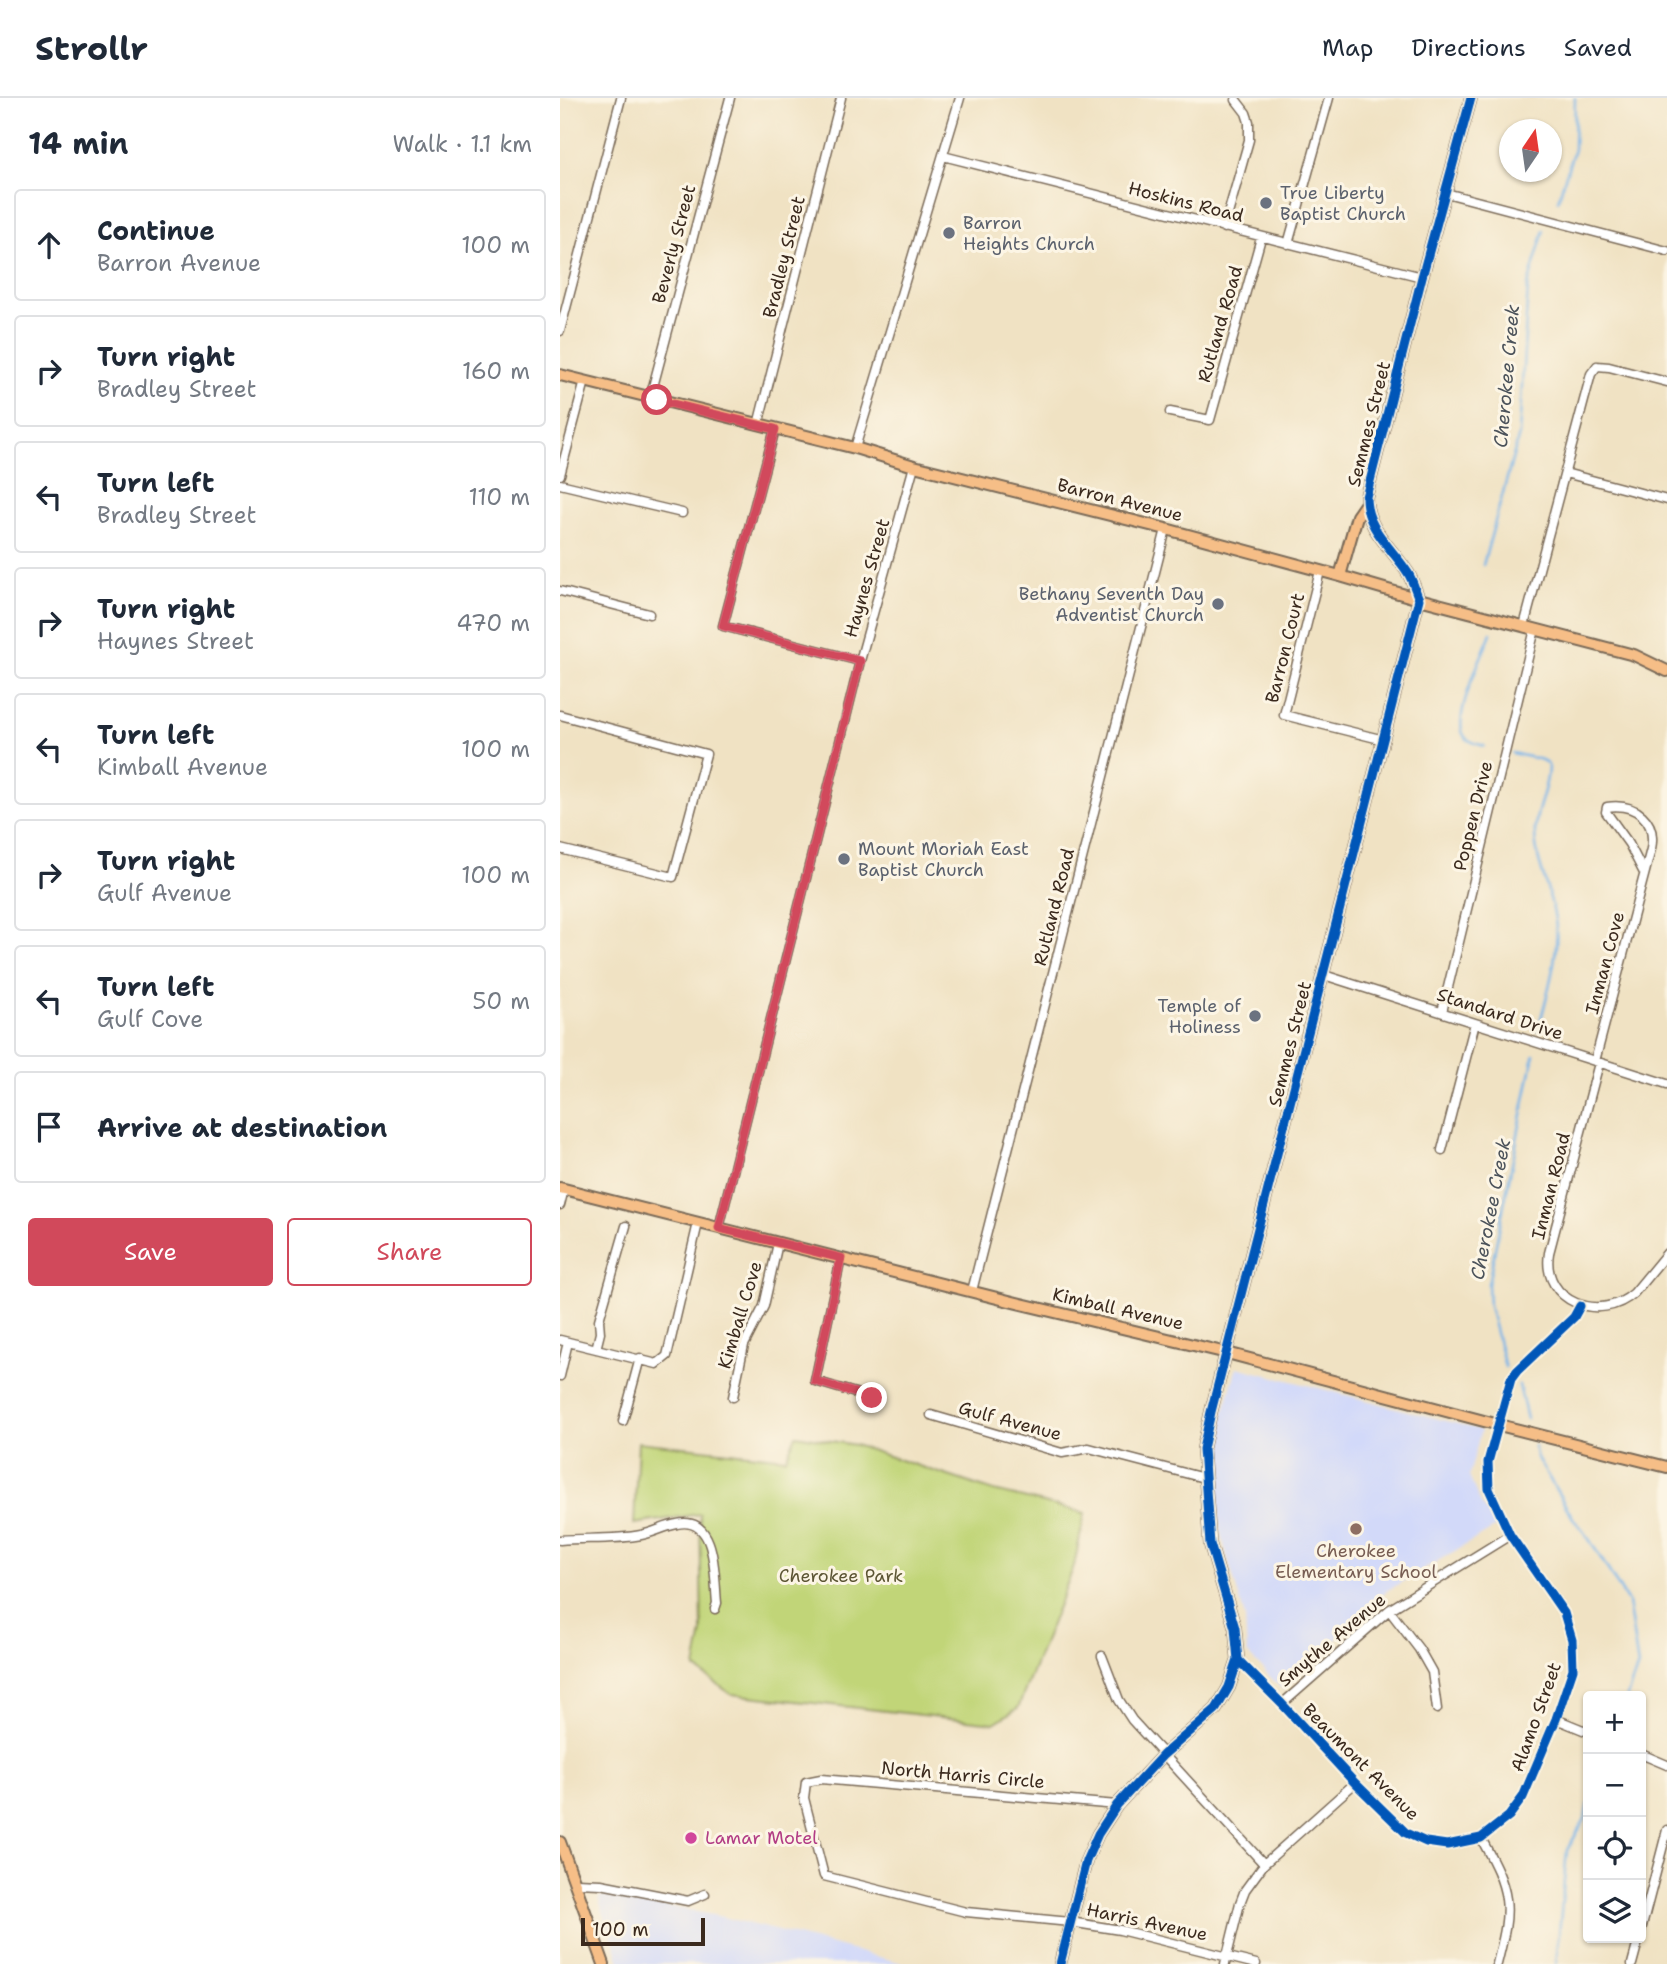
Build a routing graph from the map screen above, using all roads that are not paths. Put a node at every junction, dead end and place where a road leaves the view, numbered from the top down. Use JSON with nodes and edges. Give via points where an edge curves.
{"nodes":[{"id":1,"x":621,"y":98,"type":"edge"},
{"id":2,"x":730,"y":98,"type":"edge"},
{"id":3,"x":841,"y":98,"type":"edge"},
{"id":4,"x":960,"y":98,"type":"edge"},
{"id":5,"x":1329,"y":98,"type":"edge"},
{"id":6,"x":1471,"y":98,"type":"edge"},
{"id":7,"x":1236,"y":99,"type":"edge"},
{"id":8,"x":943,"y":156,"type":"junction"},
{"id":9,"x":1446,"y":193,"type":"junction"},
{"id":10,"x":1224,"y":228,"type":"junction"},
{"id":11,"x":1261,"y":238,"type":"junction"},
{"id":12,"x":1288,"y":244,"type":"junction"},
{"id":13,"x":1667,"y":251,"type":"edge"},
{"id":14,"x":1422,"y":277,"type":"junction"},
{"id":15,"x":560,"y":331,"type":"edge"},
{"id":16,"x":560,"y":374,"type":"edge"},
{"id":17,"x":586,"y":381,"type":"junction"},
{"id":18,"x":1667,"y":382,"type":"edge"},
{"id":19,"x":650,"y":398,"type":"junction"},
{"id":20,"x":1170,"y":412,"type":"dead end"},
{"id":21,"x":758,"y":425,"type":"junction"},
{"id":22,"x":775,"y":429,"type":"junction"},
{"id":23,"x":855,"y":448,"type":"junction"},
{"id":24,"x":914,"y":466,"type":"junction"},
{"id":25,"x":1565,"y":473,"type":"junction"},
{"id":26,"x":560,"y":475,"type":"edge"},
{"id":27,"x":560,"y":484,"type":"edge"},
{"id":28,"x":1667,"y":500,"type":"edge"},
{"id":29,"x":1366,"y":503,"type":"junction"},
{"id":30,"x":682,"y":513,"type":"dead end"},
{"id":31,"x":1166,"y":529,"type":"junction"},
{"id":32,"x":1320,"y":571,"type":"junction"},
{"id":33,"x":1340,"y":576,"type":"junction"},
{"id":34,"x":560,"y":591,"type":"edge"},
{"id":35,"x":1419,"y":599,"type":"junction"},
{"id":36,"x":649,"y":614,"type":"dead end"},
{"id":37,"x":1529,"y":627,"type":"junction"},
{"id":38,"x":860,"y":661,"type":"junction"},
{"id":39,"x":1667,"y":671,"type":"edge"},
{"id":40,"x":560,"y":715,"type":"edge"},
{"id":41,"x":1384,"y":740,"type":"junction"},
{"id":42,"x":560,"y":849,"type":"edge"},
{"id":43,"x":1644,"y":873,"type":"junction"},
{"id":44,"x":1324,"y":975,"type":"junction"},
{"id":45,"x":1442,"y":1012,"type":"junction"},
{"id":46,"x":1475,"y":1023,"type":"junction"},
{"id":47,"x":1597,"y":1062,"type":"junction"},
{"id":48,"x":1667,"y":1084,"type":"edge"},
{"id":49,"x":1442,"y":1150,"type":"dead end"},
{"id":50,"x":562,"y":1188,"type":"edge"},
{"id":51,"x":560,"y":1205,"type":"edge"},
{"id":52,"x":698,"y":1223,"type":"junction"},
{"id":53,"x":626,"y":1226,"type":"dead end"},
{"id":54,"x":719,"y":1228,"type":"junction"},
{"id":55,"x":778,"y":1243,"type":"junction"},
{"id":56,"x":1667,"y":1253,"type":"edge"},
{"id":57,"x":841,"y":1258,"type":"junction"},
{"id":58,"x":972,"y":1292,"type":"junction"},
{"id":59,"x":1580,"y":1306,"type":"junction"},
{"id":60,"x":564,"y":1341,"type":"edge"},
{"id":61,"x":596,"y":1349,"type":"junction"},
{"id":62,"x":1227,"y":1353,"type":"junction"},
{"id":63,"x":640,"y":1359,"type":"junction"},
{"id":64,"x":560,"y":1376,"type":"edge"},
{"id":65,"x":733,"y":1397,"type":"dead end"},
{"id":66,"x":872,"y":1398,"type":"dead end"},
{"id":67,"x":931,"y":1415,"type":"dead end"},
{"id":68,"x":623,"y":1421,"type":"dead end"},
{"id":69,"x":1499,"y":1425,"type":"junction"},
{"id":70,"x":1667,"y":1467,"type":"edge"},
{"id":71,"x":1204,"y":1478,"type":"junction"},
{"id":72,"x":1510,"y":1535,"type":"junction"},
{"id":73,"x":560,"y":1540,"type":"edge"},
{"id":74,"x":715,"y":1609,"type":"dead end"},
{"id":75,"x":1389,"y":1610,"type":"junction"},
{"id":76,"x":1102,"y":1656,"type":"dead end"},
{"id":77,"x":1238,"y":1660,"type":"junction"},
{"id":78,"x":1282,"y":1704,"type":"junction"},
{"id":79,"x":1437,"y":1709,"type":"dead end"},
{"id":80,"x":1556,"y":1719,"type":"junction"},
{"id":81,"x":1583,"y":1730,"type":"edge"},
{"id":82,"x":1163,"y":1755,"type":"junction"},
{"id":83,"x":1646,"y":1756,"type":"edge"},
{"id":84,"x":1667,"y":1765,"type":"edge"},
{"id":85,"x":1354,"y":1783,"type":"junction"},
{"id":86,"x":1117,"y":1805,"type":"junction"},
{"id":87,"x":1667,"y":1829,"type":"edge"},
{"id":88,"x":1481,"y":1838,"type":"junction"},
{"id":89,"x":560,"y":1842,"type":"edge"},
{"id":90,"x":1264,"y":1864,"type":"junction"},
{"id":91,"x":824,"y":1876,"type":"joint"},
{"id":92,"x":576,"y":1883,"type":"junction"},
{"id":93,"x":705,"y":1895,"type":"dead end"},
{"id":94,"x":1646,"y":1911,"type":"edge"},
{"id":95,"x":1070,"y":1922,"type":"junction"},
{"id":96,"x":1638,"y":1943,"type":"edge"},
{"id":97,"x":1226,"y":1960,"type":"edge"},
{"id":98,"x":604,"y":1964,"type":"edge"},
{"id":99,"x":1059,"y":1964,"type":"edge"},
{"id":100,"x":1256,"y":1964,"type":"edge"},
{"id":101,"x":1497,"y":1964,"type":"edge"},
{"id":102,"x":1632,"y":1964,"type":"edge"}],
"edges":[{"from":1,"to":15,"type":"street"},
{"from":2,"to":19,"type":"street","name":"Beverly Street"},
{"from":3,"to":21,"type":"street","name":"Bradley Street"},
{"from":4,"to":8,"type":"street"},
{"from":5,"to":12,"type":"street"},
{"from":6,"to":9,"type":"main road","name":"Semmes Street"},
{"from":7,"to":10,"type":"street","via":[[1246,113],[1250,140]]},
{"from":8,"to":10,"type":"street","name":"Hoskins Road"},
{"from":8,"to":23,"type":"street"},
{"from":9,"to":13,"type":"street"},
{"from":9,"to":14,"type":"main road","name":"Semmes Street"},
{"from":10,"to":11,"type":"street","name":"Hoskins Road"},
{"from":11,"to":12,"type":"street","name":"Hoskins Road"},
{"from":11,"to":20,"type":"street","name":"Rutland Road","via":[[1210,420]]},
{"from":12,"to":14,"type":"street","name":"Hoskins Road"},
{"from":14,"to":29,"type":"main road","name":"Semmes Street"},
{"from":16,"to":17,"type":"main road","name":"Barron Avenue"},
{"from":17,"to":19,"type":"main road","name":"Barron Avenue"},
{"from":17,"to":26,"type":"street"},
{"from":18,"to":25,"type":"street","name":"Poppen Drive","via":[[1595,364]]},
{"from":19,"to":21,"type":"main road","name":"Barron Avenue"},
{"from":21,"to":22,"type":"main road","name":"Barron Avenue"},
{"from":22,"to":23,"type":"main road","name":"Barron Avenue"},
{"from":22,"to":38,"type":"street","via":[[723,626]]},
{"from":23,"to":24,"type":"main road","name":"Barron Avenue"},
{"from":24,"to":31,"type":"main road","name":"Barron Avenue"},
{"from":24,"to":38,"type":"street","name":"Haynes Street"},
{"from":25,"to":28,"type":"street"},
{"from":25,"to":37,"type":"street","name":"Poppen Drive"},
{"from":27,"to":30,"type":"street"},
{"from":29,"to":33,"type":"main road","name":"Semmes Street","via":[[1357,516]]},
{"from":29,"to":35,"type":"main road","name":"Semmes Street","via":[[1375,531],[1409,575]]},
{"from":31,"to":32,"type":"main road","name":"Barron Avenue"},
{"from":31,"to":58,"type":"street","name":"Rutland Road"},
{"from":32,"to":33,"type":"main road","name":"Barron Avenue"},
{"from":32,"to":41,"type":"street","name":"Barron Court","via":[[1284,715]]},
{"from":33,"to":35,"type":"main road","name":"Barron Avenue"},
{"from":34,"to":36,"type":"street"},
{"from":35,"to":37,"type":"main road","name":"Barron Avenue"},
{"from":35,"to":41,"type":"main road","name":"Semmes Street"},
{"from":37,"to":39,"type":"main road","name":"Barron Avenue","via":[[1634,655]]},
{"from":37,"to":45,"type":"street","name":"Poppen Drive"},
{"from":38,"to":54,"type":"street","name":"Haynes Street"},
{"from":40,"to":42,"type":"street","via":[[706,754],[673,877]]},
{"from":41,"to":44,"type":"main road","name":"Semmes Street"},
{"from":43,"to":43,"type":"street","name":"Inman Cove","via":[[1606,812],[1607,807],[1634,811],[1650,825],[1652,843]]},
{"from":43,"to":47,"type":"street","name":"Inman Cove"},
{"from":44,"to":45,"type":"street","name":"Standard Drive"},
{"from":44,"to":62,"type":"main road","name":"Semmes Street"},
{"from":45,"to":46,"type":"street","name":"Standard Drive"},
{"from":46,"to":47,"type":"street","name":"Standard Drive"},
{"from":46,"to":49,"type":"street"},
{"from":47,"to":48,"type":"street","name":"Standard Drive"},
{"from":47,"to":59,"type":"street","name":"Inman Road","via":[[1548,1260],[1562,1294]]},
{"from":50,"to":51,"type":"street"},
{"from":50,"to":52,"type":"main road","name":"Kimball Avenue"},
{"from":52,"to":54,"type":"main road","name":"Kimball Avenue"},
{"from":52,"to":63,"type":"street","via":[[667,1356],[657,1364]]},
{"from":53,"to":61,"type":"street","via":[[599,1320]]},
{"from":54,"to":55,"type":"main road","name":"Kimball Avenue"},
{"from":55,"to":57,"type":"main road","name":"Kimball Avenue"},
{"from":55,"to":65,"type":"street","name":"Kimball Cove","via":[[764,1306],[744,1345]]},
{"from":56,"to":59,"type":"street","via":[[1628,1298],[1614,1304]]},
{"from":57,"to":58,"type":"main road","name":"Kimball Avenue"},
{"from":57,"to":66,"type":"street","via":[[815,1381]]},
{"from":58,"to":62,"type":"main road","name":"Kimball Avenue"},
{"from":59,"to":69,"type":"street","name":"Alamo Street","via":[[1510,1379]]},
{"from":60,"to":61,"type":"street"},
{"from":60,"to":64,"type":"street"},
{"from":61,"to":63,"type":"street"},
{"from":62,"to":69,"type":"main road","name":"Kimball Avenue"},
{"from":62,"to":71,"type":"main road","name":"Semmes Street","via":[[1205,1437]]},
{"from":63,"to":68,"type":"street"},
{"from":67,"to":71,"type":"street","name":"Gulf Avenue","via":[[1062,1453],[1089,1448]]},
{"from":69,"to":70,"type":"main road","name":"Kimball Avenue"},
{"from":69,"to":72,"type":"street","name":"Alamo Street","via":[[1488,1462],[1489,1489]]},
{"from":71,"to":77,"type":"main road","name":"Semmes Street","via":[[1210,1544],[1235,1628]]},
{"from":72,"to":75,"type":"street","name":"Smythe Avenue"},
{"from":72,"to":80,"type":"street","name":"Alamo Street","via":[[1564,1612],[1572,1640],[1573,1669]]},
{"from":73,"to":74,"type":"street","via":[[641,1535],[678,1523],[695,1525],[709,1541]]},
{"from":75,"to":78,"type":"street","name":"Smythe Avenue"},
{"from":75,"to":79,"type":"street","via":[[1432,1672]]},
{"from":76,"to":82,"type":"street","via":[[1119,1700]]},
{"from":77,"to":78,"type":"street","name":"Beaumont Avenue"},
{"from":77,"to":82,"type":"main road","name":"Semmes Street","via":[[1216,1709]]},
{"from":78,"to":85,"type":"street","name":"Beaumont Avenue"},
{"from":80,"to":81,"type":"street"},
{"from":80,"to":88,"type":"street","name":"Alamo Street","via":[[1523,1797],[1509,1816]]},
{"from":82,"to":86,"type":"main road","name":"Semmes Street"},
{"from":82,"to":90,"type":"street"},
{"from":83,"to":84,"type":"street"},
{"from":85,"to":88,"type":"street","name":"Beaumont Avenue","via":[[1406,1833],[1426,1842],[1447,1845]]},
{"from":85,"to":90,"type":"street"},
{"from":86,"to":91,"type":"street","name":"North Harris Circle","via":[[821,1779],[806,1782],[803,1798]]},
{"from":86,"to":95,"type":"main road","name":"Semmes Street","via":[[1086,1861]]},
{"from":87,"to":94,"type":"street"},
{"from":88,"to":101,"type":"street","via":[[1499,1872],[1506,1899]]},
{"from":89,"to":92,"type":"main road"},
{"from":90,"to":97,"type":"street","via":[[1245,1890]]},
{"from":91,"to":95,"type":"street","name":"Harris Avenue","via":[[966,1912]]},
{"from":92,"to":93,"type":"street","via":[[688,1901]]},
{"from":92,"to":98,"type":"main road"},
{"from":95,"to":97,"type":"street","name":"Harris Avenue","via":[[1120,1930]]},
{"from":95,"to":99,"type":"main road","name":"Semmes Street"},
{"from":96,"to":102,"type":"street"},
{"from":97,"to":100,"type":"street","name":"Harris Avenue"}]}
